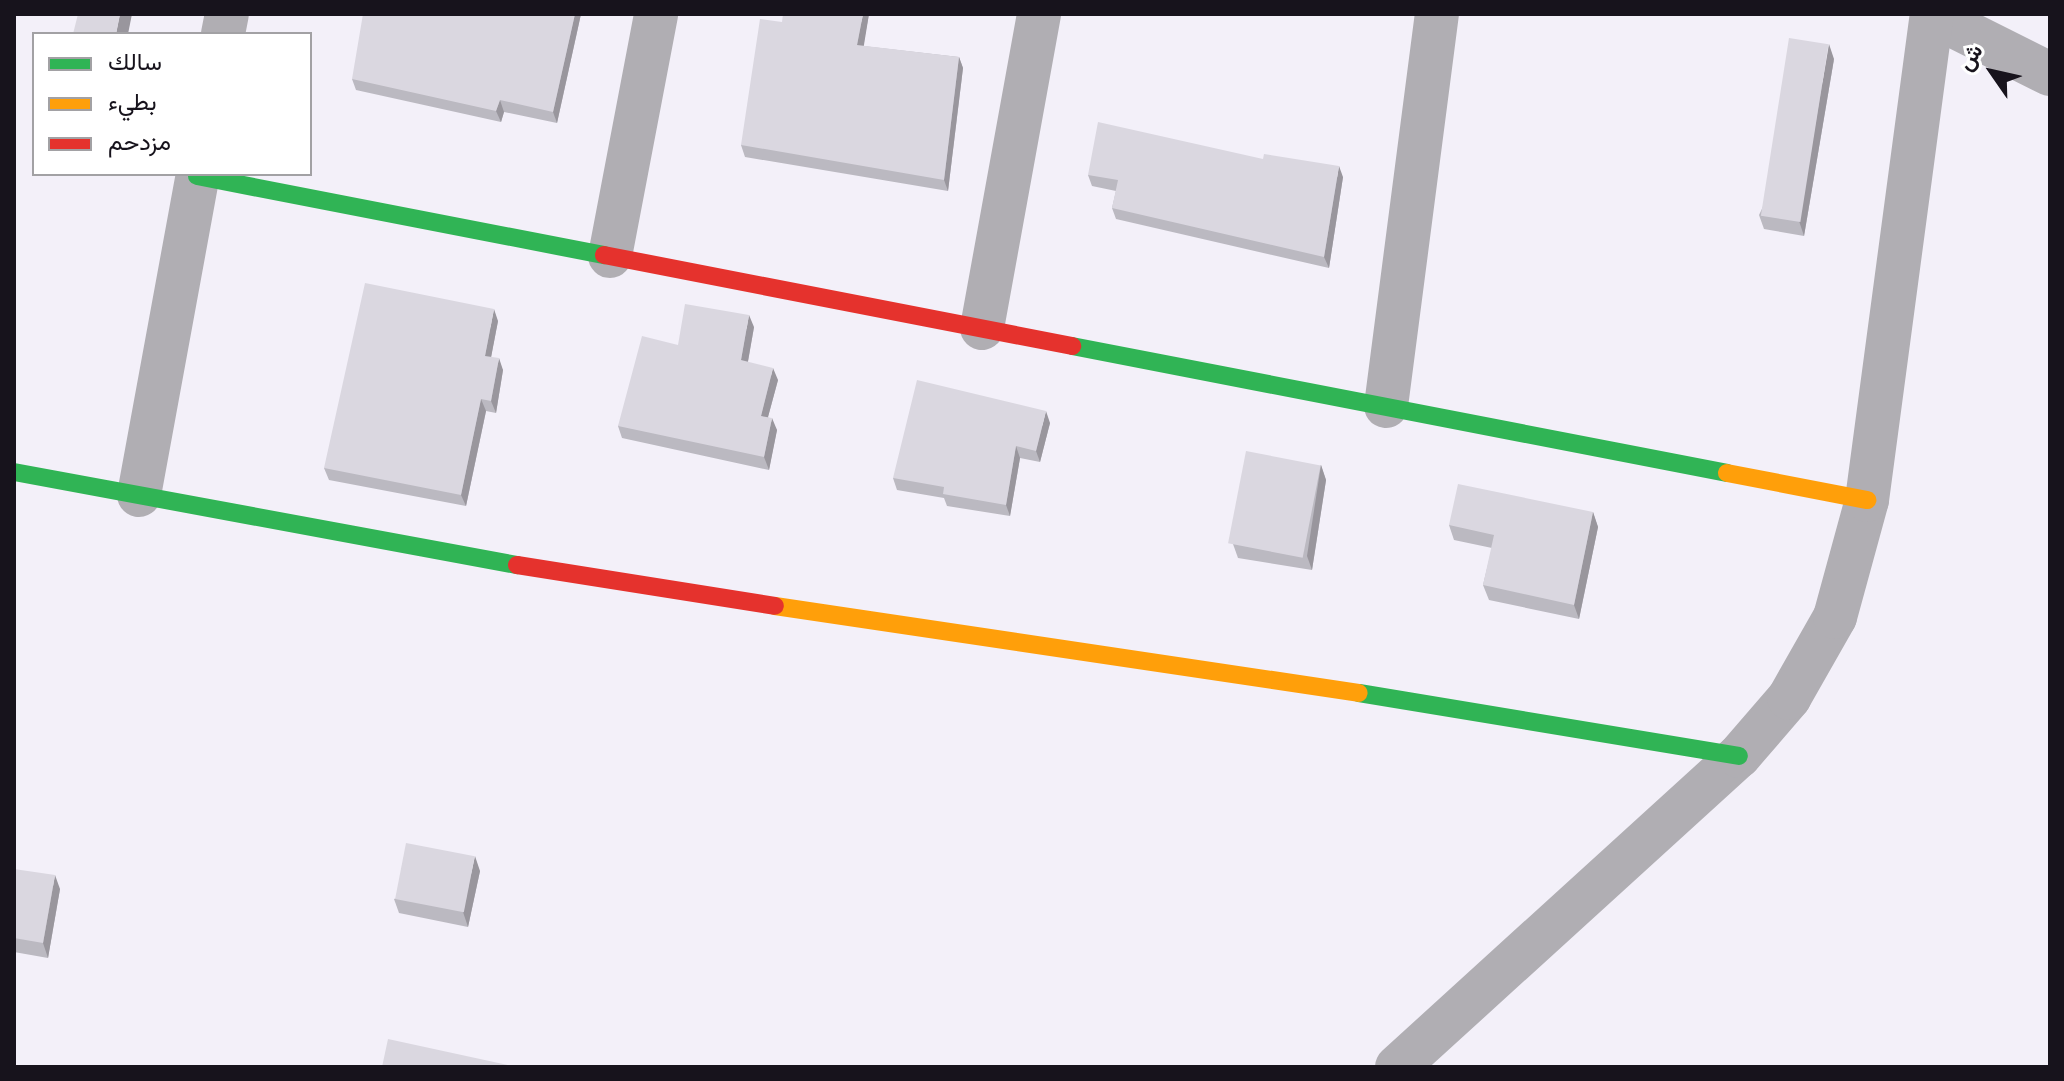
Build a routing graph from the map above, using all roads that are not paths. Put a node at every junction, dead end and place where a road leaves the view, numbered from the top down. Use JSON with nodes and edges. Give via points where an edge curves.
{"nodes":[{"id":1,"x":656,"y":14,"type":"edge"},
{"id":2,"x":1039,"y":14,"type":"edge"},
{"id":3,"x":1437,"y":14,"type":"edge"},
{"id":4,"x":1932,"y":14,"type":"edge"},
{"id":5,"x":2050,"y":74,"type":"edge"},
{"id":6,"x":198,"y":176,"type":"edge"},
{"id":7,"x":203,"y":176,"type":"edge"},
{"id":8,"x":610,"y":256,"type":"junction"},
{"id":9,"x":982,"y":328,"type":"junction"},
{"id":10,"x":1386,"y":406,"type":"junction"},
{"id":11,"x":14,"y":472,"type":"edge"},
{"id":12,"x":139,"y":495,"type":"junction"},
{"id":13,"x":1867,"y":500,"type":"junction"},
{"id":14,"x":1739,"y":756,"type":"junction"},
{"id":15,"x":1397,"y":1067,"type":"edge"}],
"edges":[{"from":1,"to":8,"type":"street"},
{"from":2,"to":9,"type":"street"},
{"from":3,"to":10,"type":"street"},
{"from":4,"to":5,"type":"street"},
{"from":4,"to":13,"type":"street"},
{"from":6,"to":12,"type":"street"},
{"from":7,"to":8,"type":"street"},
{"from":8,"to":9,"type":"street"},
{"from":9,"to":10,"type":"street"},
{"from":10,"to":13,"type":"street"},
{"from":11,"to":12,"type":"street"},
{"from":12,"to":14,"type":"street","via":[[638,587],[1128,655]]},
{"from":13,"to":14,"type":"street","via":[[1835,617],[1789,698]]},
{"from":14,"to":15,"type":"street"}]}
